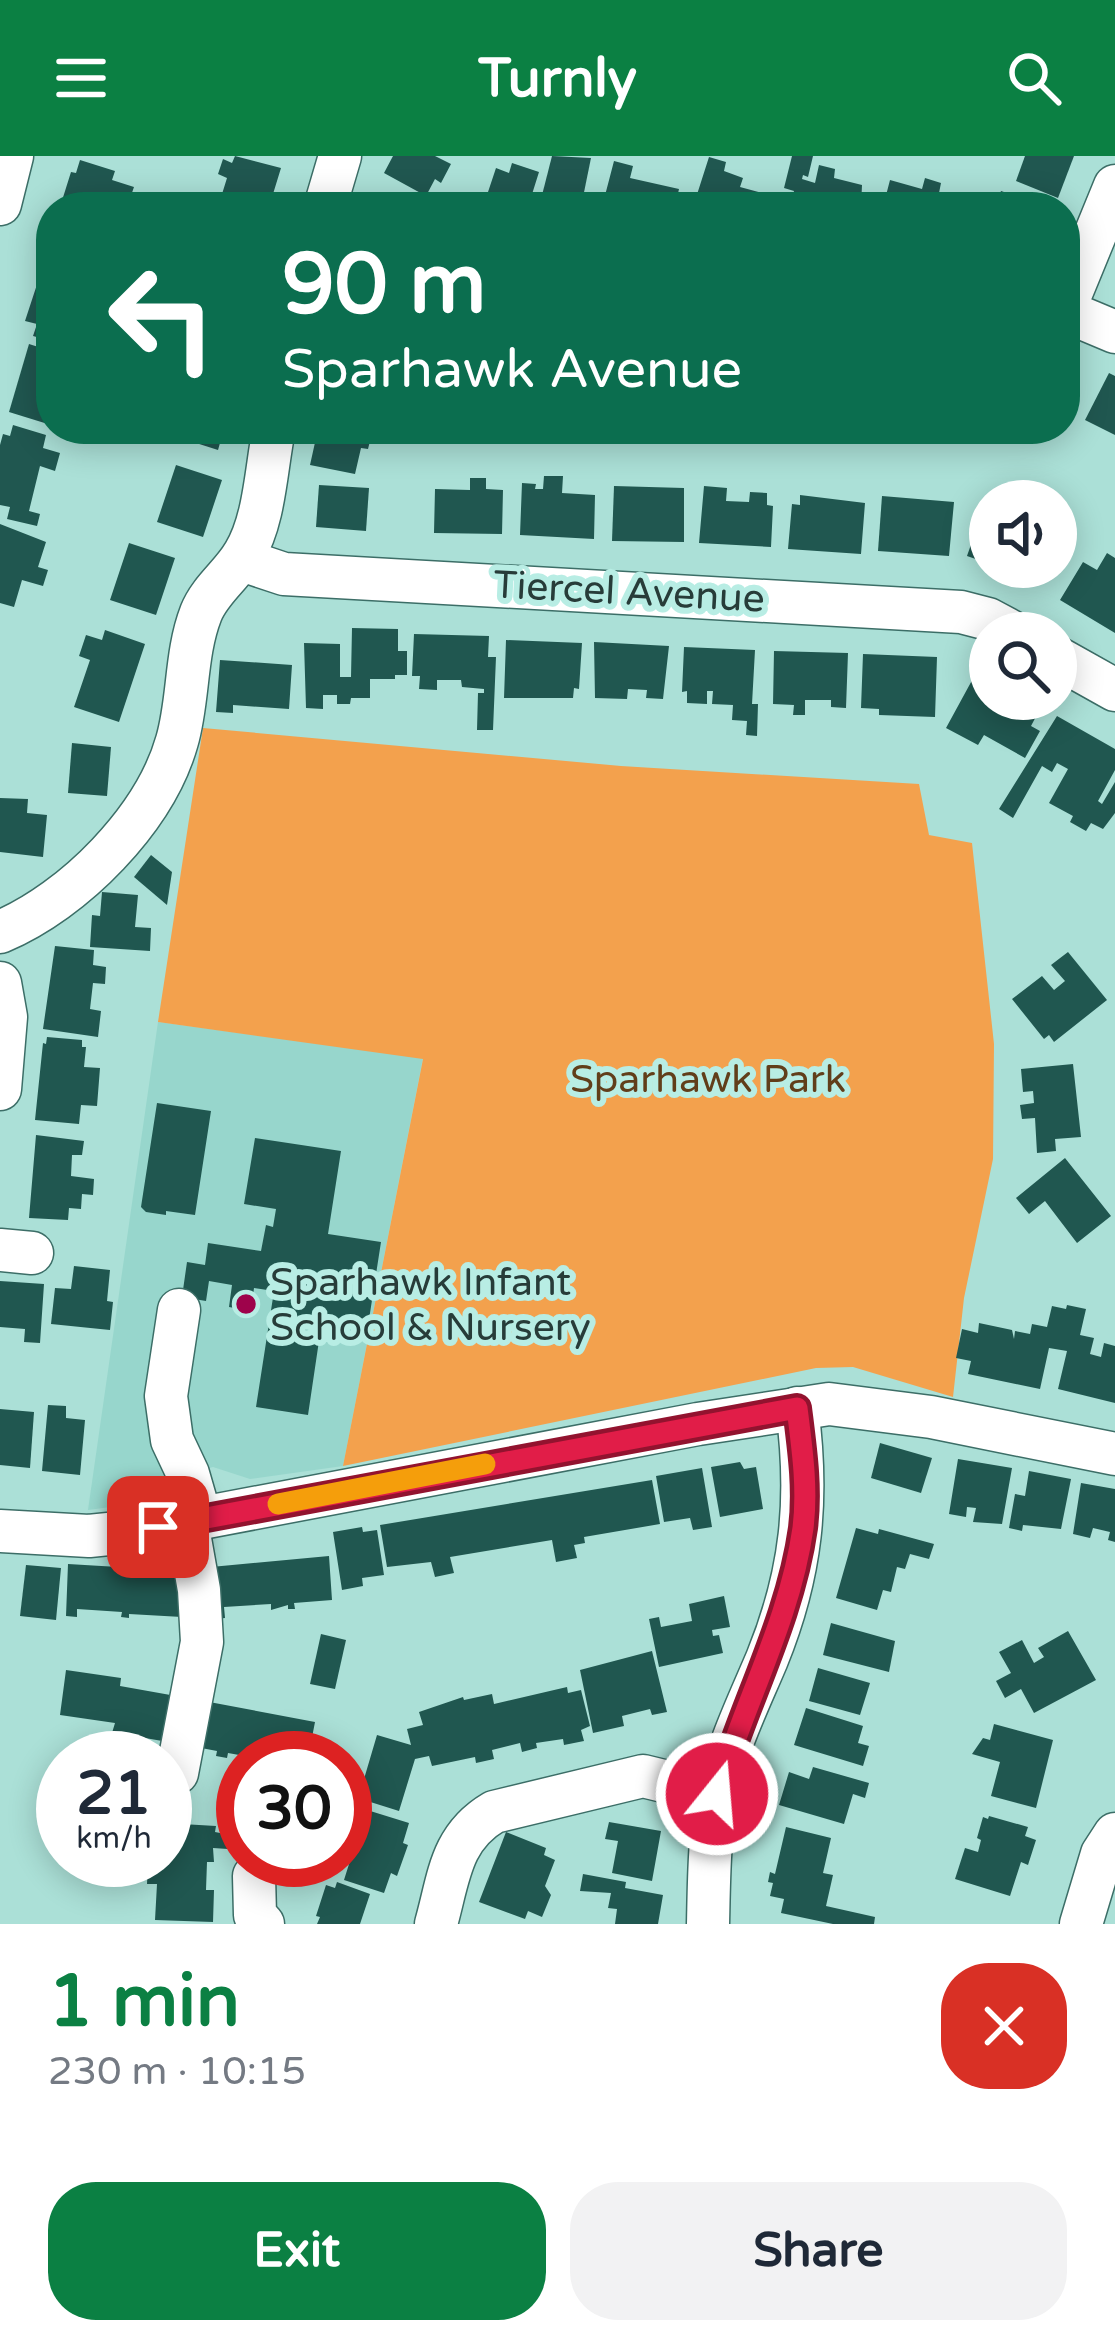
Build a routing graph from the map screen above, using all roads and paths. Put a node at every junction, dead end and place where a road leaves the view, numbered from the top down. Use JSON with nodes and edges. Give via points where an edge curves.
{"nodes":[{"id":1,"x":12,"y":156,"type":"edge"},
{"id":2,"x":340,"y":156,"type":"edge"},
{"id":3,"x":1115,"y":186,"type":"edge"},
{"id":4,"x":329,"y":192,"type":"edge"},
{"id":5,"x":0,"y":204,"type":"edge"},
{"id":6,"x":1080,"y":272,"type":"edge"},
{"id":7,"x":1080,"y":316,"type":"edge"},
{"id":8,"x":1115,"y":332,"type":"edge"},
{"id":9,"x":271,"y":444,"type":"edge"},
{"id":10,"x":242,"y":560,"type":"junction"},
{"id":11,"x":969,"y":614,"type":"edge"},
{"id":12,"x":1077,"y":669,"type":"edge"},
{"id":13,"x":1115,"y":690,"type":"edge"},
{"id":14,"x":0,"y":932,"type":"edge"},
{"id":15,"x":0,"y":982,"type":"edge"},
{"id":16,"x":0,"y":1089,"type":"edge"},
{"id":17,"x":179,"y":1310,"type":"dead end"},
{"id":18,"x":797,"y":1408,"type":"junction"},
{"id":19,"x":1115,"y":1454,"type":"edge"},
{"id":20,"x":194,"y":1521,"type":"junction"},
{"id":21,"x":0,"y":1531,"type":"edge"},
{"id":22,"x":185,"y":1731,"type":"edge"},
{"id":23,"x":717,"y":1794,"type":"junction"},
{"id":24,"x":1115,"y":1834,"type":"edge"},
{"id":25,"x":254,"y":1887,"type":"edge"},
{"id":26,"x":263,"y":1924,"type":"edge"},
{"id":27,"x":436,"y":1924,"type":"edge"},
{"id":28,"x":708,"y":1924,"type":"edge"},
{"id":29,"x":1081,"y":1924,"type":"edge"}],
"edges":[{"from":1,"to":5,"type":"street"},
{"from":2,"to":4,"type":"street"},
{"from":3,"to":6,"type":"street"},
{"from":7,"to":8,"type":"street"},
{"from":9,"to":10,"type":"street"},
{"from":10,"to":11,"type":"street","name":"Tiercel Avenue","via":[[284,574]]},
{"from":10,"to":14,"type":"street","via":[[201,611],[177,741],[141,813],[114,851],[66,892]]},
{"from":12,"to":13,"type":"street"},
{"from":15,"to":16,"type":"street"},
{"from":17,"to":20,"type":"street","via":[[166,1396]]},
{"from":18,"to":19,"type":"street","via":[[872,1407]]},
{"from":18,"to":20,"type":"street"},
{"from":18,"to":23,"type":"street","via":[[802,1528],[786,1603]]},
{"from":20,"to":21,"type":"street","via":[[89,1536]]},
{"from":20,"to":22,"type":"street","via":[[202,1642]]},
{"from":23,"to":27,"type":"street","via":[[643,1777],[494,1812],[454,1834]]},
{"from":23,"to":28,"type":"street"},
{"from":24,"to":29,"type":"street"},
{"from":25,"to":26,"type":"street"}]}
